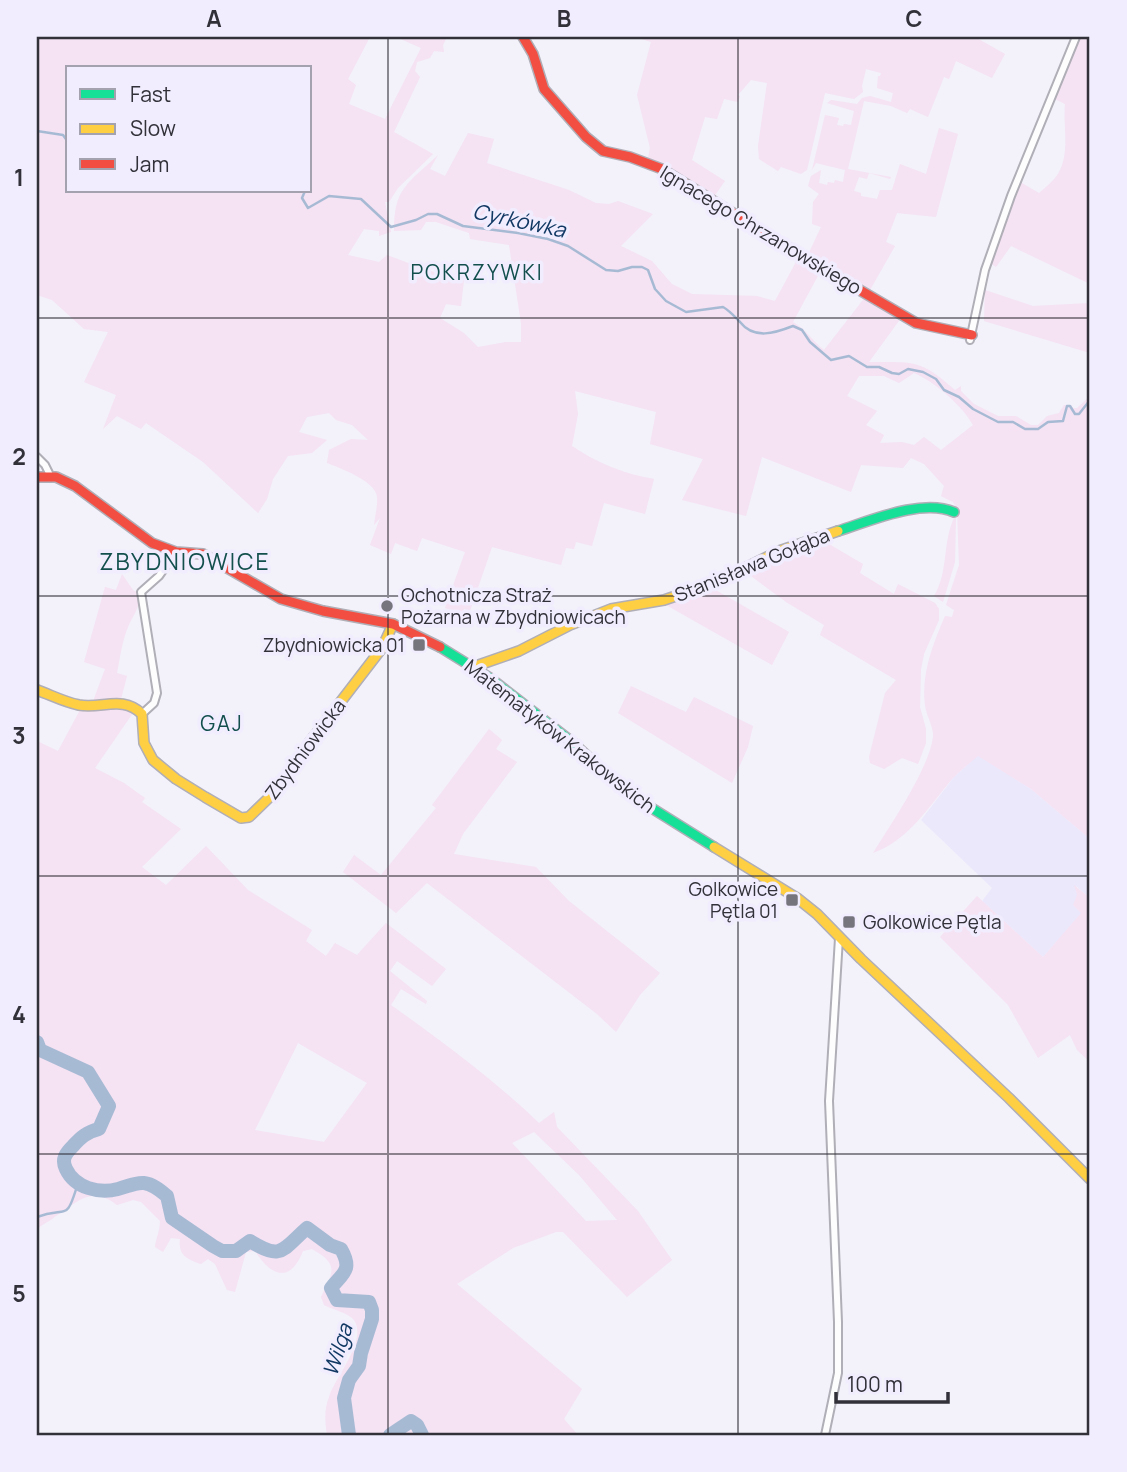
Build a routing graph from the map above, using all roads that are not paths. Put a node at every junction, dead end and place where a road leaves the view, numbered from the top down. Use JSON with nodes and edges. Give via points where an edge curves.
{"nodes":[{"id":1,"x":523,"y":37,"type":"edge"},
{"id":2,"x":1076,"y":37,"type":"edge"},
{"id":3,"x":971,"y":338,"type":"joint"},
{"id":4,"x":37,"y":457,"type":"edge"},
{"id":5,"x":50,"y":475,"type":"junction"},
{"id":6,"x":37,"y":477,"type":"edge"},
{"id":7,"x":954,"y":512,"type":"dead end"},
{"id":8,"x":176,"y":552,"type":"junction"},
{"id":9,"x":393,"y":624,"type":"junction"},
{"id":10,"x":473,"y":667,"type":"junction"},
{"id":11,"x":37,"y":690,"type":"edge"},
{"id":12,"x":142,"y":714,"type":"junction"},
{"id":13,"x":839,"y":936,"type":"junction"},
{"id":14,"x":1090,"y":1179,"type":"edge"},
{"id":15,"x":825,"y":1435,"type":"edge"}],
"edges":[{"from":1,"to":3,"type":"street","name":"Ignacego Chrzanowskiego","via":[[544,89],[603,151],[662,169],[916,323]]},
{"from":2,"to":3,"type":"street","via":[[985,270]]},
{"from":4,"to":5,"type":"street"},
{"from":5,"to":6,"type":"street"},
{"from":5,"to":8,"type":"street","name":"Matematyków Krakowskich","via":[[75,486],[152,543]]},
{"from":7,"to":10,"type":"street","name":"Stanisława Gołąba","via":[[943,507],[911,509],[817,537],[681,595],[611,609]]},
{"from":8,"to":9,"type":"street","name":"Matematyków Krakowskich","via":[[203,554],[281,599]]},
{"from":8,"to":12,"type":"street","via":[[141,592],[157,693],[155,703]]},
{"from":9,"to":10,"type":"street","name":"Matematyków Krakowskich"},
{"from":9,"to":12,"type":"street","name":"Zbydniowicka","via":[[382,648],[281,786],[249,817],[242,818],[176,778],[148,755]]},
{"from":10,"to":13,"type":"street","name":"Matematyków Krakowskich","via":[[572,743],[626,792],[797,898]]},
{"from":11,"to":12,"type":"street","via":[[80,706],[127,702]]},
{"from":13,"to":14,"type":"street","name":"Matematyków Krakowskich"},
{"from":13,"to":15,"type":"street","via":[[829,1101],[838,1373]]}]}
